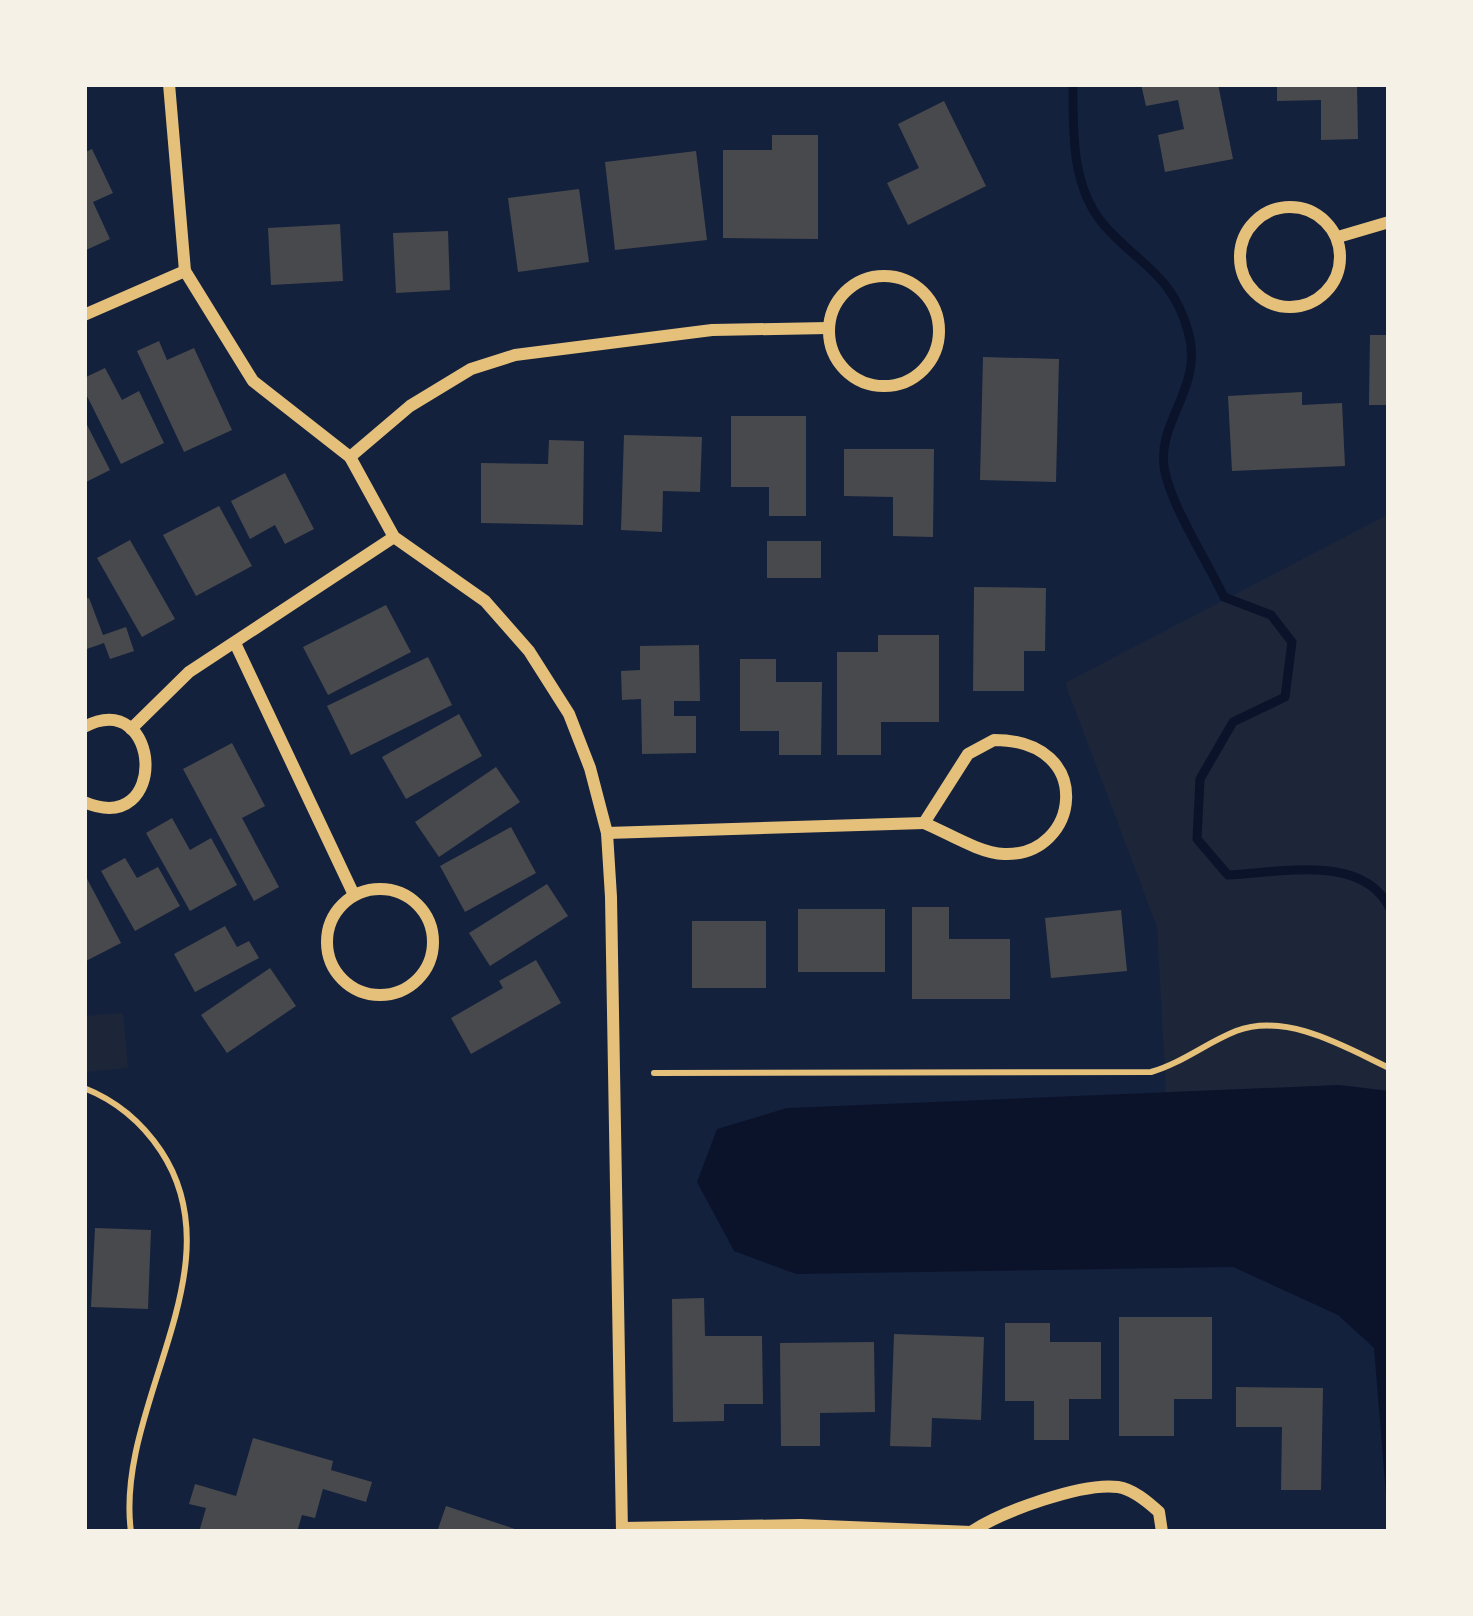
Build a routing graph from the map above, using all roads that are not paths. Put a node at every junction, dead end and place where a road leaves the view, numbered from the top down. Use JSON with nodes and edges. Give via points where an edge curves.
{"nodes":[{"id":1,"x":169,"y":84,"type":"edge"},
{"id":2,"x":1389,"y":222,"type":"edge"},
{"id":3,"x":1338,"y":237,"type":"junction"},
{"id":4,"x":185,"y":271,"type":"junction"},
{"id":5,"x":84,"y":315,"type":"edge"},
{"id":6,"x":828,"y":328,"type":"junction"},
{"id":7,"x":350,"y":457,"type":"junction"},
{"id":8,"x":394,"y":537,"type":"junction"},
{"id":9,"x":235,"y":643,"type":"junction"},
{"id":10,"x":84,"y":728,"type":"edge"},
{"id":11,"x":130,"y":729,"type":"junction"},
{"id":12,"x":84,"y":802,"type":"edge"},
{"id":13,"x":924,"y":823,"type":"junction"},
{"id":14,"x":607,"y":833,"type":"junction"},
{"id":15,"x":354,"y":895,"type":"junction"},
{"id":16,"x":622,"y":1530,"type":"edge"},
{"id":17,"x":971,"y":1532,"type":"edge"},
{"id":18,"x":1162,"y":1532,"type":"edge"}],
"edges":[{"from":1,"to":4,"type":"street"},
{"from":2,"to":3,"type":"street"},
{"from":3,"to":3,"type":"street","via":[[1318,213],[1287,206],[1258,217],[1240,249],[1247,285],[1265,302],[1315,302],[1342,262]]},
{"from":4,"to":5,"type":"street"},
{"from":4,"to":7,"type":"street","via":[[254,381]]},
{"from":6,"to":6,"type":"street","via":[[846,373],[868,385],[916,377],[940,335],[936,310],[921,290],[875,276],[835,304]]},
{"from":6,"to":7,"type":"street","via":[[712,330],[515,355],[472,369],[410,406]]},
{"from":7,"to":8,"type":"street"},
{"from":8,"to":9,"type":"street"},
{"from":8,"to":14,"type":"street","via":[[485,601],[529,651],[569,714]]},
{"from":9,"to":11,"type":"street","via":[[189,672]]},
{"from":9,"to":15,"type":"street"},
{"from":10,"to":11,"type":"street","via":[[113,721]]},
{"from":11,"to":12,"type":"street","via":[[149,762],[145,781],[116,806]]},
{"from":13,"to":13,"type":"street","via":[[1002,854],[1030,851],[1054,833],[1066,807],[1064,778],[1036,747],[994,740],[968,754]]},
{"from":13,"to":14,"type":"street"},
{"from":14,"to":16,"type":"street"},
{"from":15,"to":15,"type":"street","via":[[328,929],[335,972],[373,995],[415,982],[429,965],[430,921],[398,891]]},
{"from":16,"to":17,"type":"street","via":[[801,1525]]},
{"from":17,"to":18,"type":"street","via":[[1072,1492],[1118,1487],[1159,1512]]}]}
